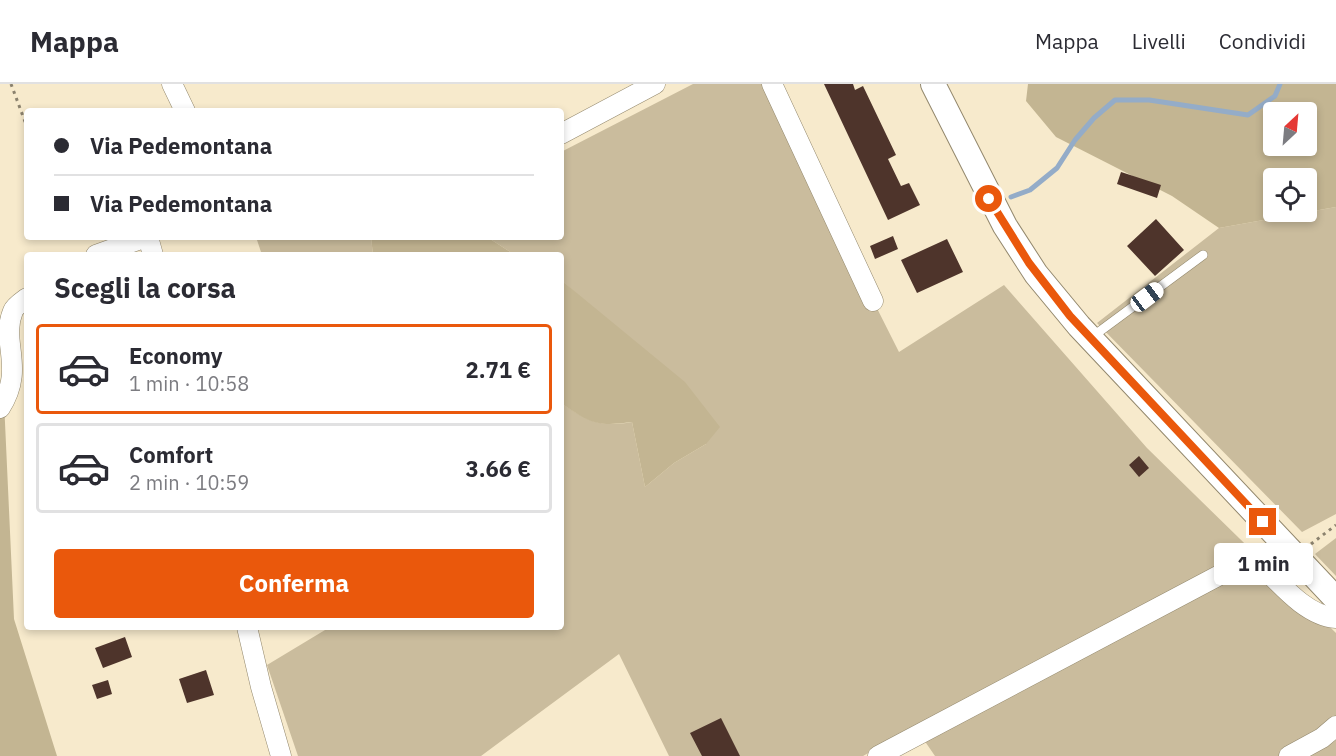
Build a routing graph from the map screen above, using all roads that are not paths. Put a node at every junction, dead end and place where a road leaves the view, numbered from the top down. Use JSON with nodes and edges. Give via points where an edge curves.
{"nodes":[{"id":1,"x":172,"y":84,"type":"edge"},
{"id":2,"x":655,"y":84,"type":"edge"},
{"id":3,"x":772,"y":84,"type":"edge"},
{"id":4,"x":933,"y":84,"type":"edge"},
{"id":5,"x":184,"y":108,"type":"edge"},
{"id":6,"x":564,"y":132,"type":"edge"},
{"id":7,"x":138,"y":240,"type":"edge"},
{"id":8,"x":104,"y":252,"type":"edge"},
{"id":9,"x":1203,"y":255,"type":"dead end"},
{"id":10,"x":24,"y":301,"type":"edge"},
{"id":11,"x":873,"y":301,"type":"dead end"},
{"id":12,"x":1090,"y":339,"type":"junction"},
{"id":13,"x":0,"y":408,"type":"edge"},
{"id":14,"x":1336,"y":599,"type":"edge"},
{"id":15,"x":1336,"y":618,"type":"edge"},
{"id":16,"x":248,"y":630,"type":"edge"},
{"id":17,"x":1336,"y":726,"type":"edge"},
{"id":18,"x":281,"y":756,"type":"edge"},
{"id":19,"x":878,"y":756,"type":"edge"},
{"id":20,"x":1289,"y":756,"type":"edge"}],
"edges":[{"from":1,"to":5,"type":"street"},
{"from":2,"to":6,"type":"street"},
{"from":3,"to":11,"type":"street"},
{"from":4,"to":12,"type":"street","via":[[1005,226],[1041,280]]},
{"from":7,"to":8,"type":"street"},
{"from":9,"to":12,"type":"lane"},
{"from":10,"to":13,"type":"street","via":[[14,310],[10,328],[13,378]]},
{"from":12,"to":14,"type":"street"},
{"from":15,"to":19,"type":"street","via":[[1308,607],[1250,559]]},
{"from":16,"to":18,"type":"street"},
{"from":17,"to":20,"type":"street"}]}
